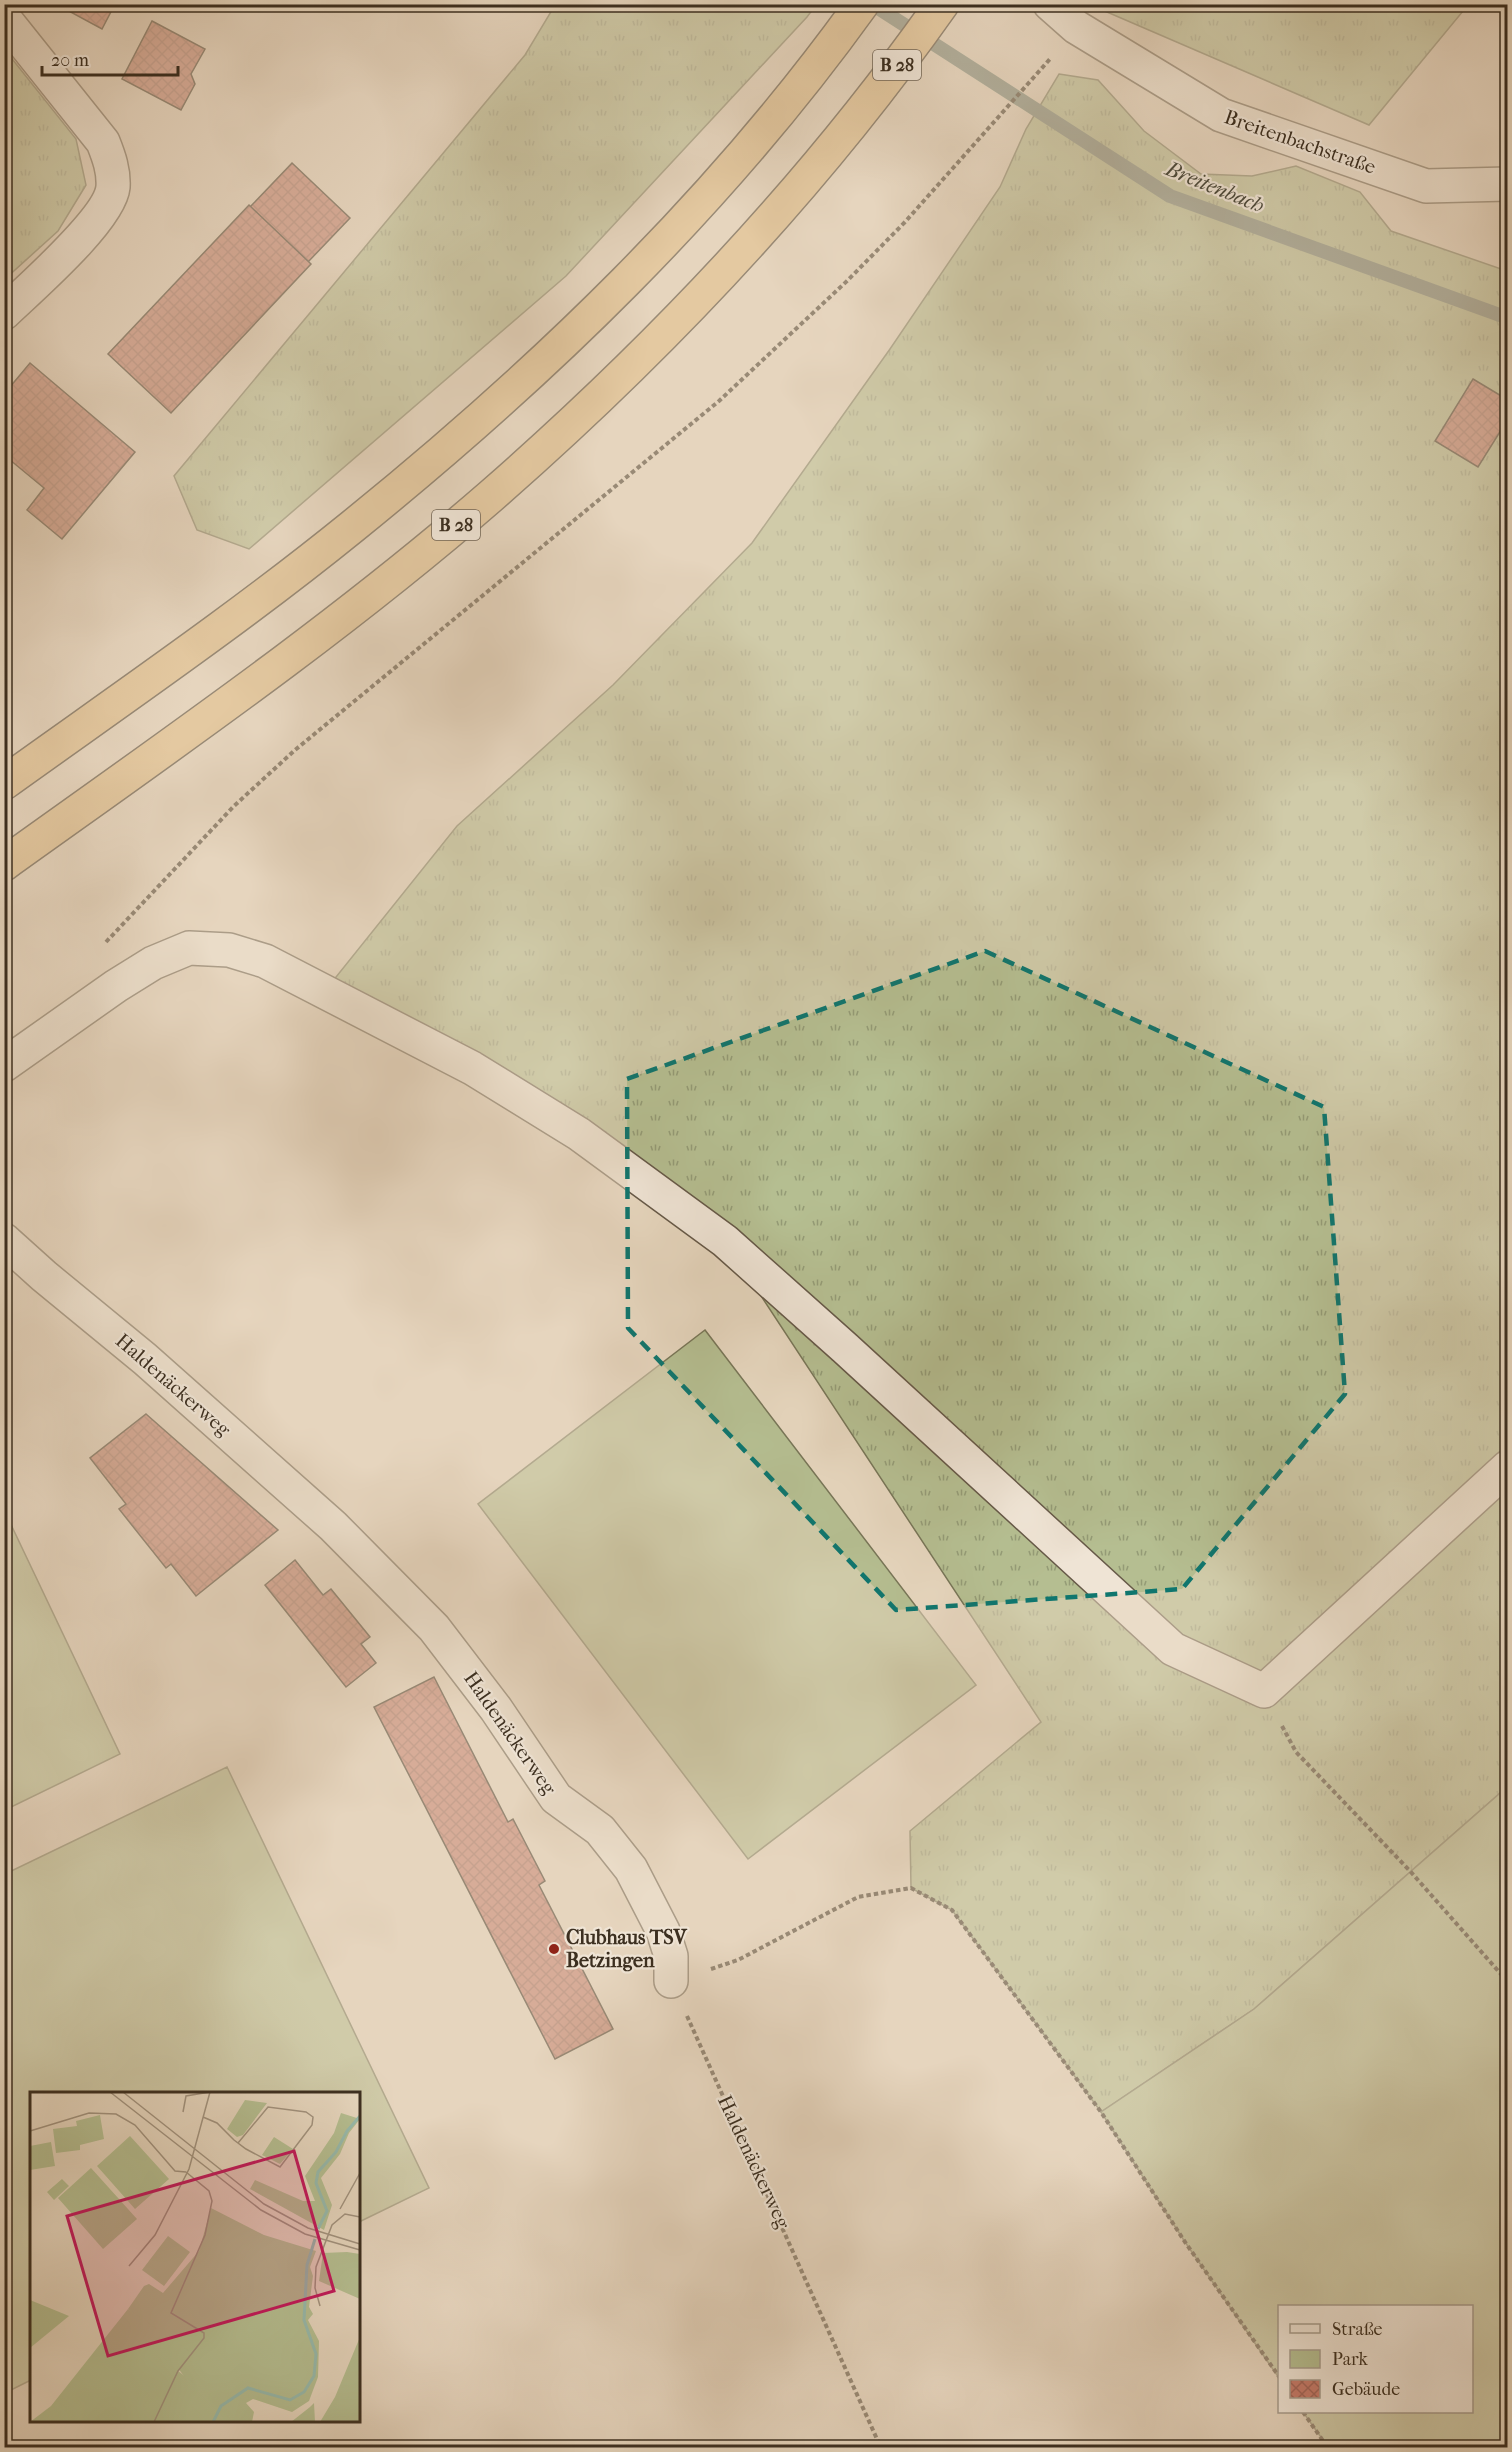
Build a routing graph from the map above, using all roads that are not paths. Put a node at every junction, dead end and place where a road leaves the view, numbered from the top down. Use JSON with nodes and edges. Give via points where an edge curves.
{"nodes":[{"id":1,"x":862,"y":4,"type":"edge"},
{"id":2,"x":942,"y":4,"type":"edge"},
{"id":3,"x":1050,"y":4,"type":"edge"},
{"id":4,"x":4,"y":18,"type":"edge"},
{"id":5,"x":1508,"y":184,"type":"edge"},
{"id":6,"x":4,"y":313,"type":"edge"},
{"id":7,"x":4,"y":783,"type":"edge"},
{"id":8,"x":4,"y":864,"type":"edge"},
{"id":9,"x":4,"y":1065,"type":"edge"},
{"id":10,"x":4,"y":1240,"type":"edge"},
{"id":11,"x":1508,"y":1467,"type":"edge"},
{"id":12,"x":671,"y":1981,"type":"road end"}],
"edges":[{"from":1,"to":7,"type":"highway","via":[[802,84],[706,198],[533,371],[350,528]]},
{"from":2,"to":8,"type":"highway","number":"B 28","via":[[852,124],[757,237],[596,402],[489,497],[284,662]]},
{"from":3,"to":5,"type":"street","name":"Breitenbachstraße","via":[[1076,27],[1221,115],[1426,186]]},
{"from":4,"to":6,"type":"street","via":[[103,142],[111,162],[113,189],[103,210],[83,235]]},
{"from":9,"to":11,"type":"street","via":[[116,986],[153,963],[189,948],[228,950],[265,961],[472,1068],[579,1134],[725,1241],[1173,1649],[1264,1691]]},
{"from":10,"to":12,"type":"street","name":"Haldenäckerweg","via":[[146,1359],[333,1526],[434,1628],[496,1709],[556,1798],[600,1830],[631,1869],[663,1931],[671,1956]]}]}
